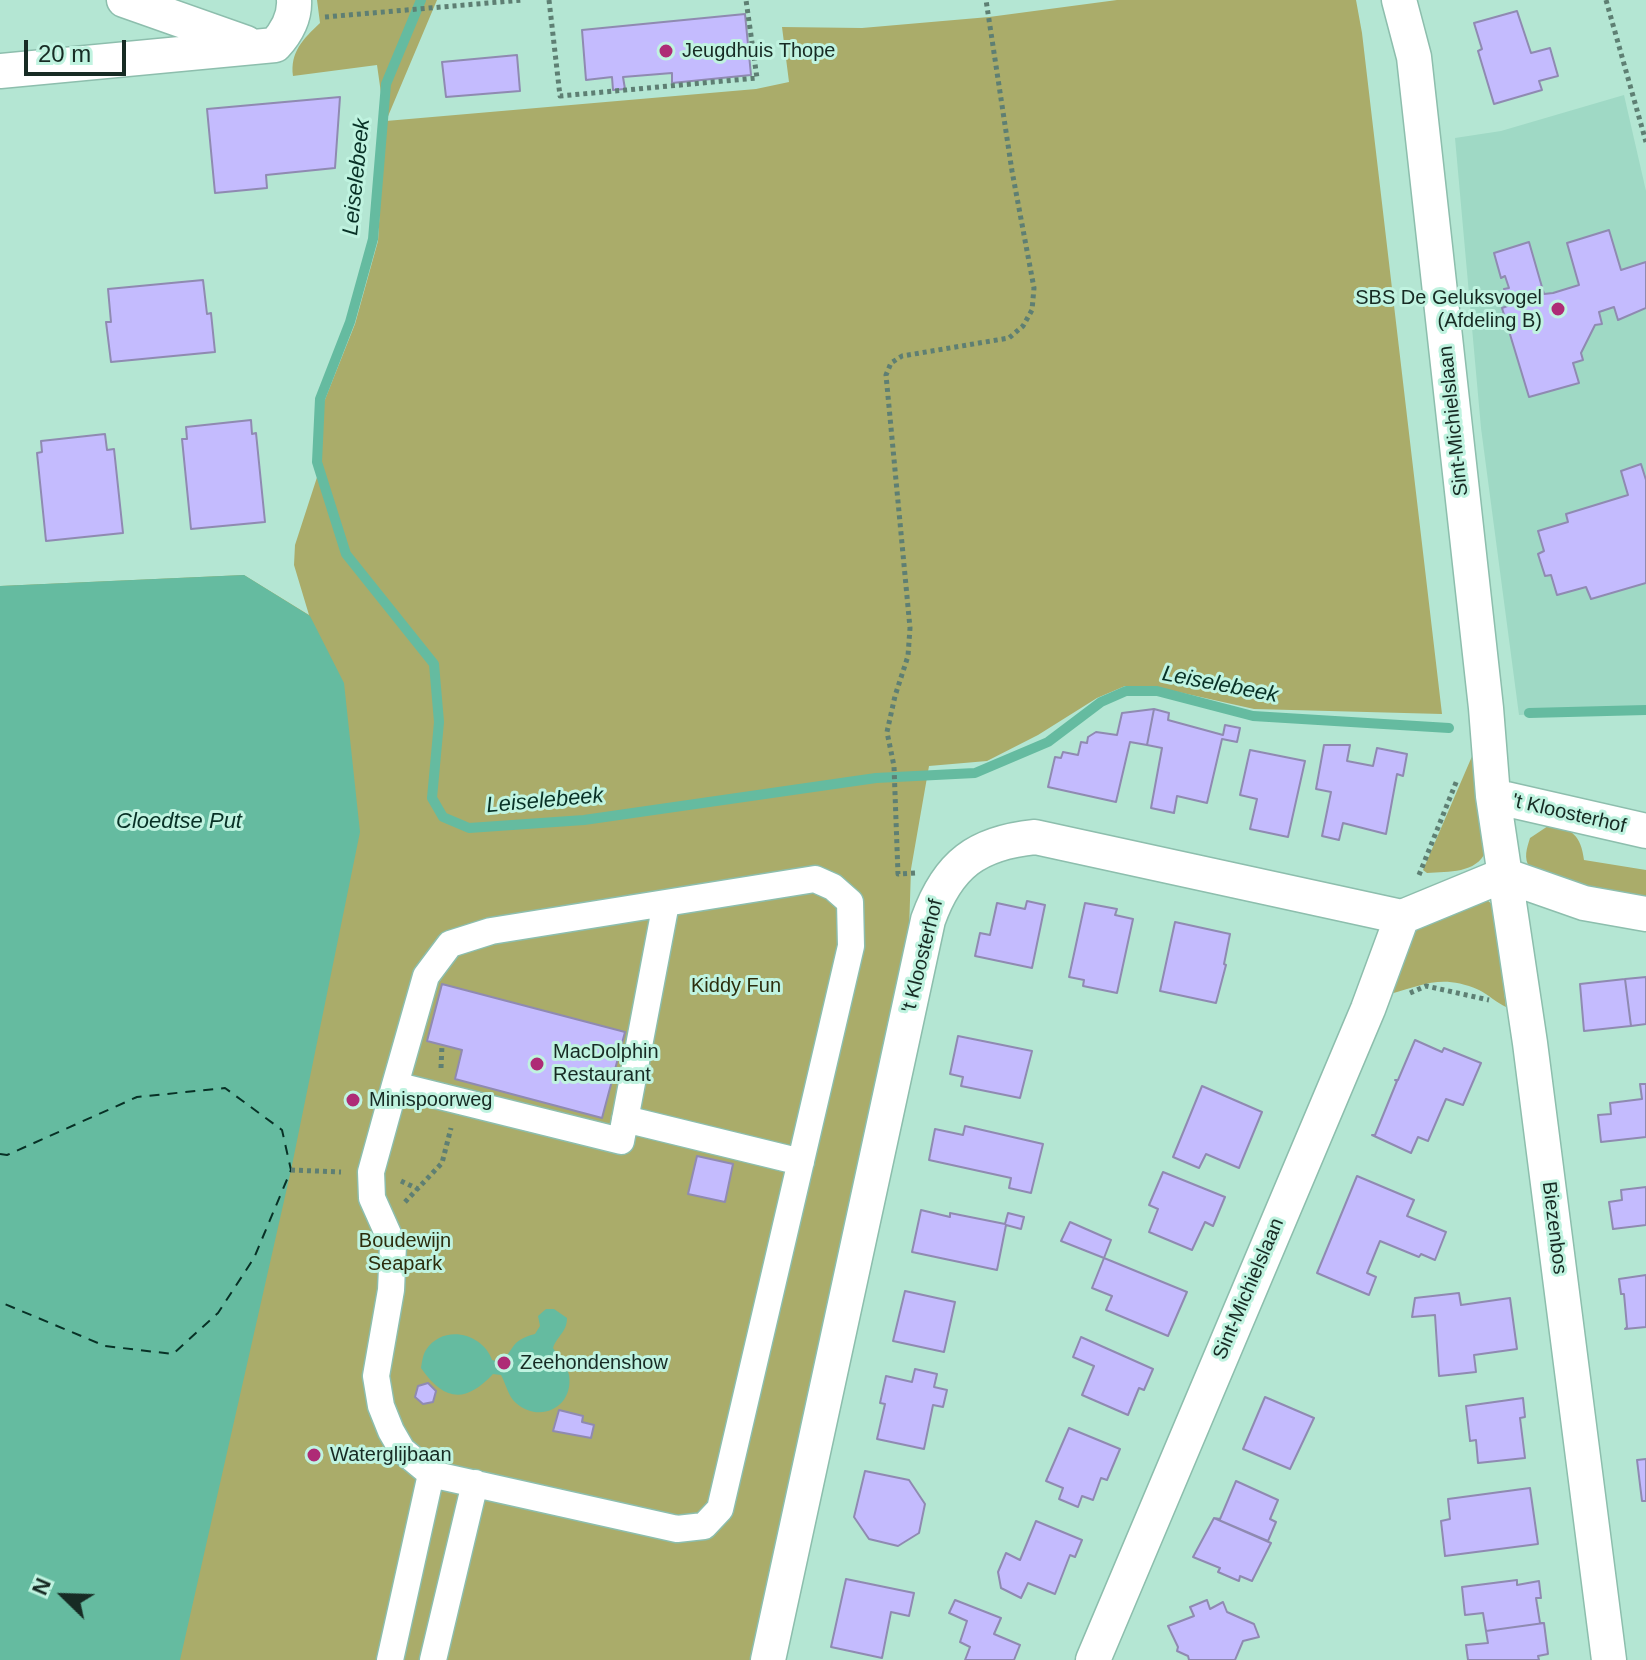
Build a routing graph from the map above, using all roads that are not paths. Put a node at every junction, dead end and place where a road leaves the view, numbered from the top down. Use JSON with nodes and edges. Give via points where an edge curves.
{"nodes":[{"id":1,"x":124,"y":0,"type":"edge"},
{"id":2,"x":1399,"y":0,"type":"edge"},
{"id":3,"x":292,"y":10,"type":"edge"},
{"id":4,"x":257,"y":47,"type":"junction"},
{"id":5,"x":0,"y":71,"type":"edge"},
{"id":6,"x":1493,"y":796,"type":"junction"},
{"id":7,"x":1646,"y":831,"type":"edge"},
{"id":8,"x":1504,"y":875,"type":"junction"},
{"id":9,"x":666,"y":903,"type":"junction"},
{"id":10,"x":1646,"y":914,"type":"edge"},
{"id":11,"x":1402,"y":917,"type":"junction"},
{"id":12,"x":395,"y":1085,"type":"junction"},
{"id":13,"x":625,"y":1119,"type":"junction"},
{"id":14,"x":801,"y":1162,"type":"junction"},
{"id":15,"x":431,"y":1474,"type":"junction"},
{"id":16,"x":475,"y":1483,"type":"junction"},
{"id":17,"x":390,"y":1660,"type":"edge"},
{"id":18,"x":433,"y":1660,"type":"edge"},
{"id":19,"x":768,"y":1660,"type":"edge"},
{"id":20,"x":1093,"y":1660,"type":"edge"},
{"id":21,"x":1609,"y":1660,"type":"edge"}],
"edges":[{"from":1,"to":4,"type":"street"},
{"from":2,"to":6,"type":"street","name":"Sint-Michielslaan","via":[[1414,57]]},
{"from":3,"to":4,"type":"street","via":[[286,34],[275,45]]},
{"from":4,"to":5,"type":"street"},
{"from":6,"to":7,"type":"street","name":"'t Kloosterhof"},
{"from":6,"to":8,"type":"street","name":"Biezenbos"},
{"from":8,"to":10,"type":"street","via":[[1584,903]]},
{"from":8,"to":11,"type":"street"},
{"from":8,"to":21,"type":"street","name":"Biezenbos"},
{"from":9,"to":12,"type":"street","via":[[491,931],[450,944],[426,976]]},
{"from":9,"to":13,"type":"street"},
{"from":9,"to":14,"type":"street","via":[[815,879],[850,902],[851,946]]},
{"from":11,"to":19,"type":"street","name":"'t Kloosterhof","via":[[1035,837],[978,851],[955,869],[937,894],[928,920]]},
{"from":11,"to":20,"type":"street","name":"Sint-Michielslaan"},
{"from":12,"to":13,"type":"street","via":[[621,1141]]},
{"from":12,"to":15,"type":"street","via":[[371,1172],[372,1198],[393,1245],[376,1376],[381,1406],[402,1450]]},
{"from":13,"to":14,"type":"street"},
{"from":14,"to":16,"type":"street","via":[[720,1509],[704,1526],[677,1529]]},
{"from":15,"to":16,"type":"street"},
{"from":15,"to":17,"type":"street"},
{"from":16,"to":18,"type":"street"}]}
